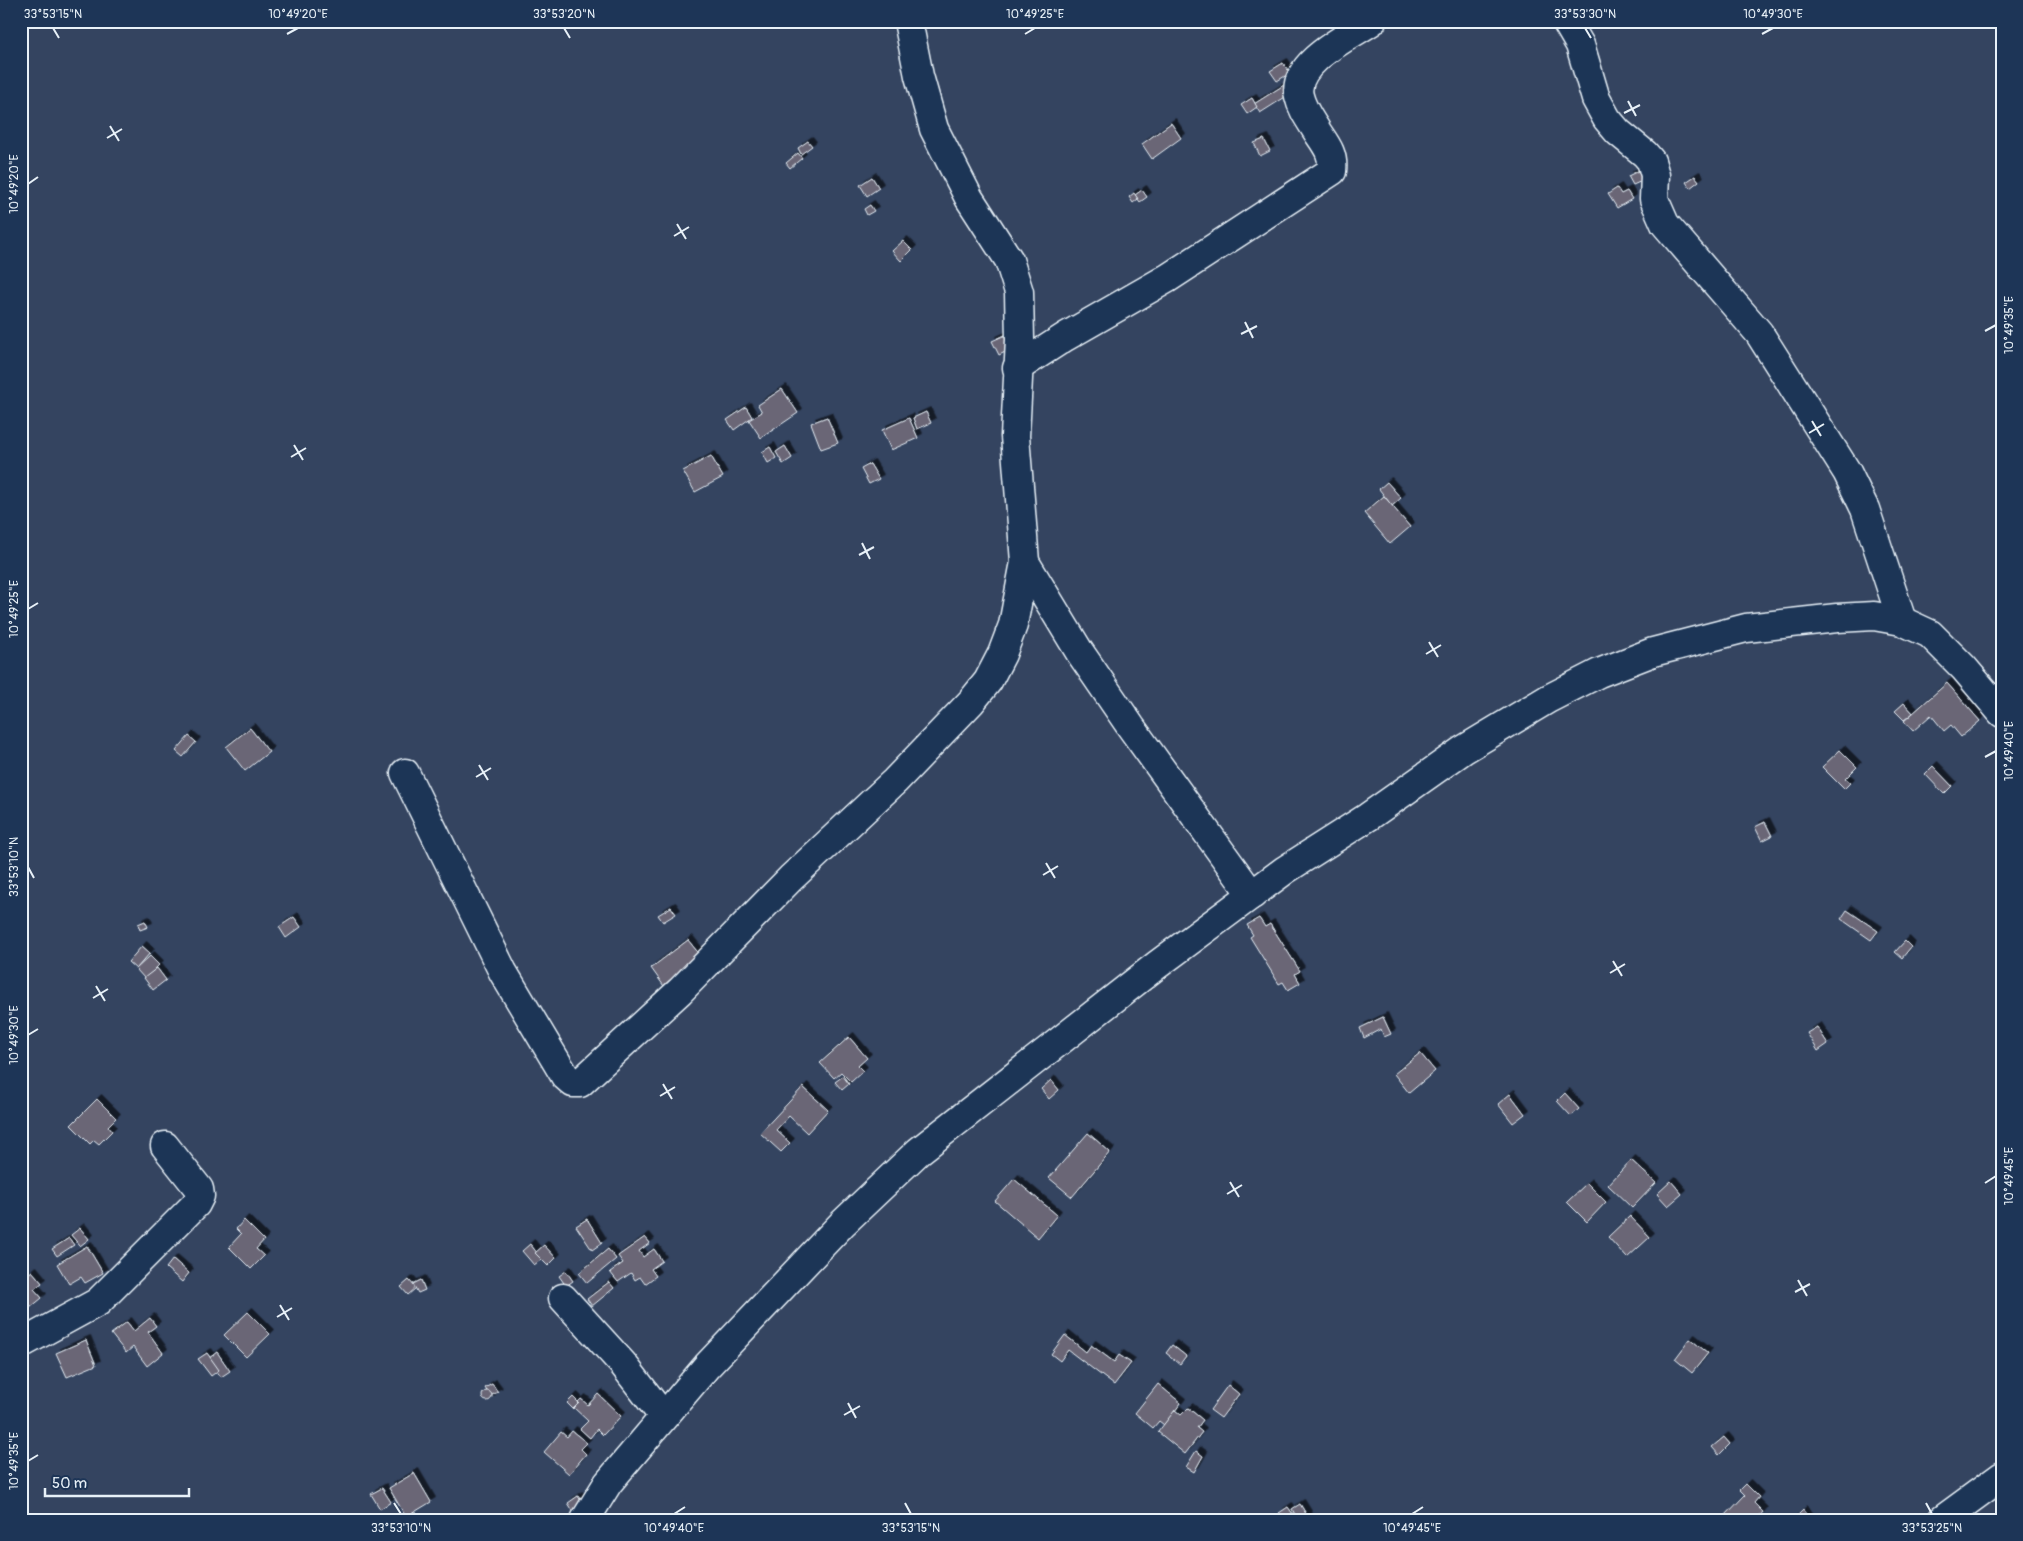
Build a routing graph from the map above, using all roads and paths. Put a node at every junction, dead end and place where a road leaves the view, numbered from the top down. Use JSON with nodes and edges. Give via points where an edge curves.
{"nodes":[{"id":1,"x":908,"y":21,"type":"edge"},
{"id":2,"x":1372,"y":21,"type":"edge"},
{"id":3,"x":1566,"y":21,"type":"edge"},
{"id":4,"x":1017,"y":368,"type":"junction"},
{"id":5,"x":1025,"y":562,"type":"junction"},
{"id":6,"x":1902,"y":620,"type":"junction"},
{"id":7,"x":2002,"y":713,"type":"edge"},
{"id":8,"x":404,"y":773,"type":"dead end"},
{"id":9,"x":1252,"y":895,"type":"junction"},
{"id":10,"x":165,"y":1146,"type":"dead end"},
{"id":11,"x":563,"y":1298,"type":"dead end"},
{"id":12,"x":21,"y":1344,"type":"edge"},
{"id":13,"x":664,"y":1416,"type":"junction"},
{"id":14,"x":2002,"y":1476,"type":"edge"},
{"id":15,"x":585,"y":1520,"type":"edge"},
{"id":16,"x":1942,"y":1520,"type":"edge"}],
"edges":[{"from":1,"to":4,"type":"street","via":[[934,129],[969,198],[1009,260],[1019,292]]},
{"from":2,"to":4,"type":"street","via":[[1317,57],[1305,69],[1299,83],[1298,94],[1333,160],[1332,171],[1168,278]]},
{"from":3,"to":6,"type":"street","via":[[1580,45],[1596,100],[1607,119],[1651,161],[1655,175],[1654,198],[1665,224],[1759,333],[1847,472],[1865,509]]},
{"from":4,"to":5,"type":"street","via":[[1015,436]]},
{"from":5,"to":8,"type":"street","via":[[1013,625],[1002,654],[988,681],[971,702],[680,991],[580,1082],[573,1083],[565,1076],[503,972]]},
{"from":5,"to":9,"type":"street","via":[[1125,719]]},
{"from":6,"to":7,"type":"street","via":[[1930,634]]},
{"from":6,"to":9,"type":"street","via":[[1874,616],[1746,628],[1653,652],[1599,673],[1548,698],[1463,750]]},
{"from":9,"to":13,"type":"street","via":[[918,1151],[760,1308]]},
{"from":10,"to":12,"type":"street","via":[[199,1189],[196,1204],[98,1302]]},
{"from":11,"to":13,"type":"street","via":[[623,1364]]},
{"from":13,"to":15,"type":"street","via":[[608,1483]]},
{"from":14,"to":16,"type":"street"}]}
